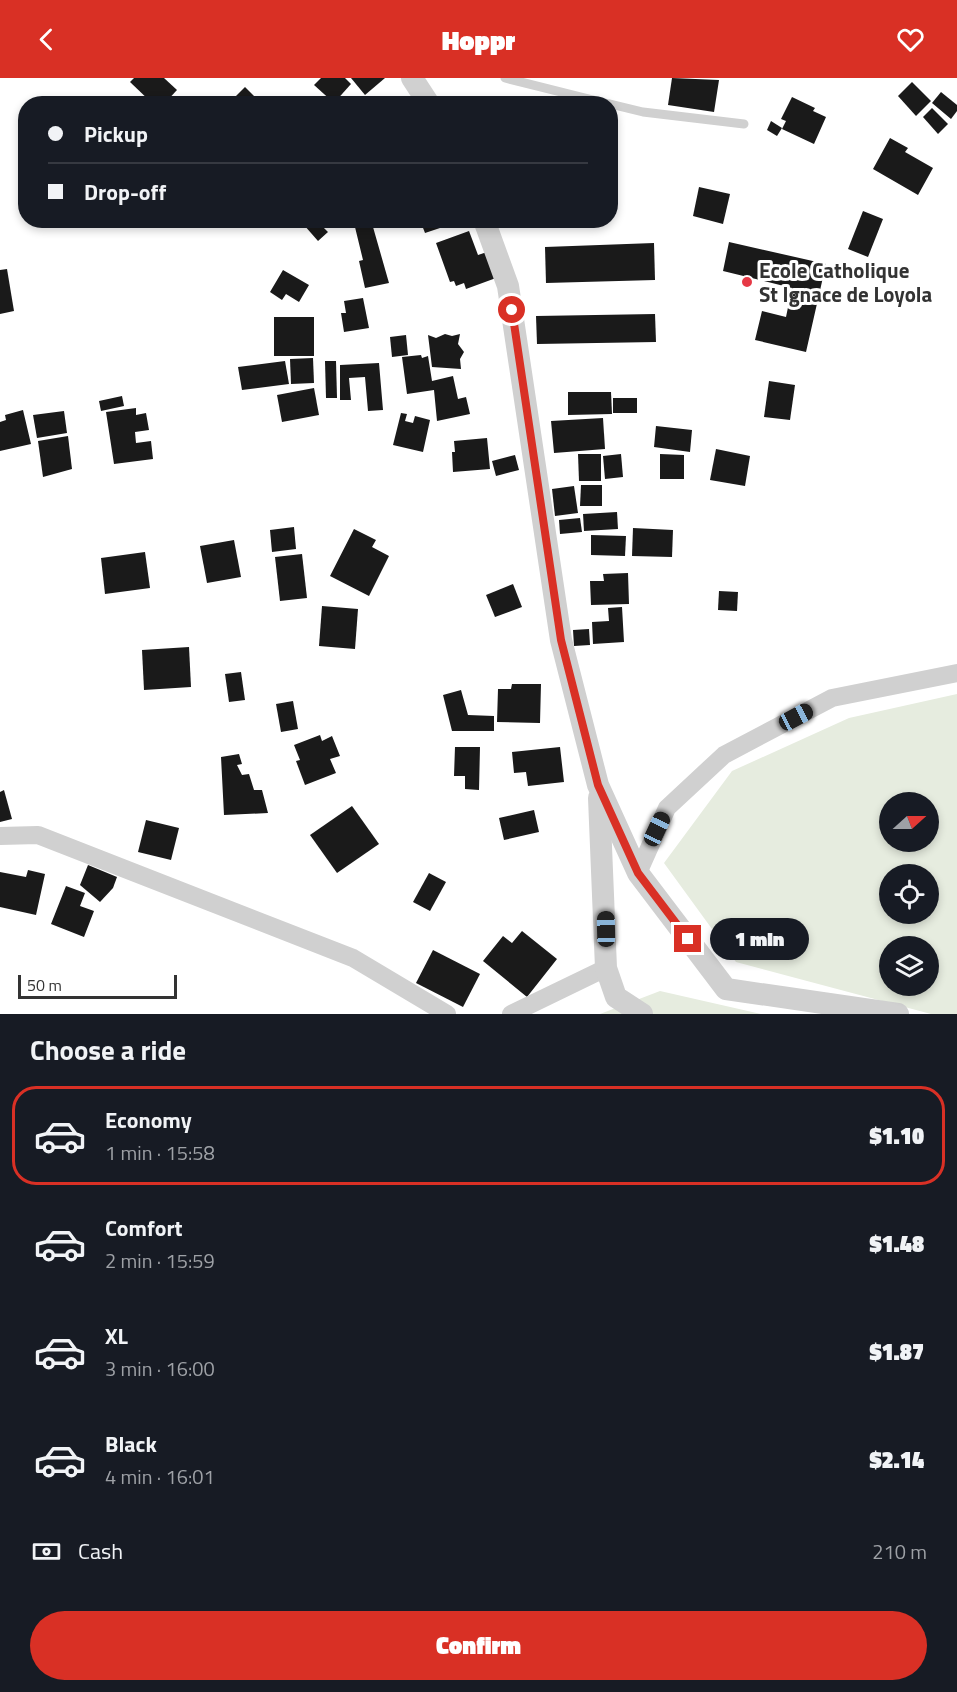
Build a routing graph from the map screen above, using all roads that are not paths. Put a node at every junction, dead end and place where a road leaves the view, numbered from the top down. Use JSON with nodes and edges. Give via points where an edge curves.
{"nodes":[{"id":1,"x":412,"y":78,"type":"edge"},
{"id":2,"x":505,"y":78,"type":"edge"},
{"id":3,"x":424,"y":96,"type":"edge"},
{"id":4,"x":578,"y":96,"type":"edge"},
{"id":5,"x":618,"y":106,"type":"edge"},
{"id":6,"x":744,"y":124,"type":"dead end"},
{"id":7,"x":487,"y":228,"type":"edge"},
{"id":8,"x":957,"y":673,"type":"edge"},
{"id":9,"x":598,"y":785,"type":"junction"},
{"id":10,"x":0,"y":836,"type":"edge"},
{"id":11,"x":638,"y":873,"type":"junction"},
{"id":12,"x":606,"y":968,"type":"junction"},
{"id":13,"x":447,"y":1014,"type":"edge"},
{"id":14,"x":511,"y":1014,"type":"edge"},
{"id":15,"x":642,"y":1014,"type":"edge"},
{"id":16,"x":898,"y":1014,"type":"edge"}],
"edges":[{"from":1,"to":3,"type":"street"},
{"from":2,"to":4,"type":"lane"},
{"from":5,"to":6,"type":"lane"},
{"from":7,"to":9,"type":"street","via":[[508,286],[561,640]]},
{"from":8,"to":11,"type":"street","via":[[832,698],[724,755],[668,807]]},
{"from":9,"to":11,"type":"street"},
{"from":9,"to":12,"type":"street"},
{"from":10,"to":13,"type":"street","via":[[38,836],[342,953]]},
{"from":11,"to":16,"type":"street","via":[[726,989]]},
{"from":12,"to":14,"type":"street"},
{"from":12,"to":15,"type":"street","via":[[616,997]]}]}
